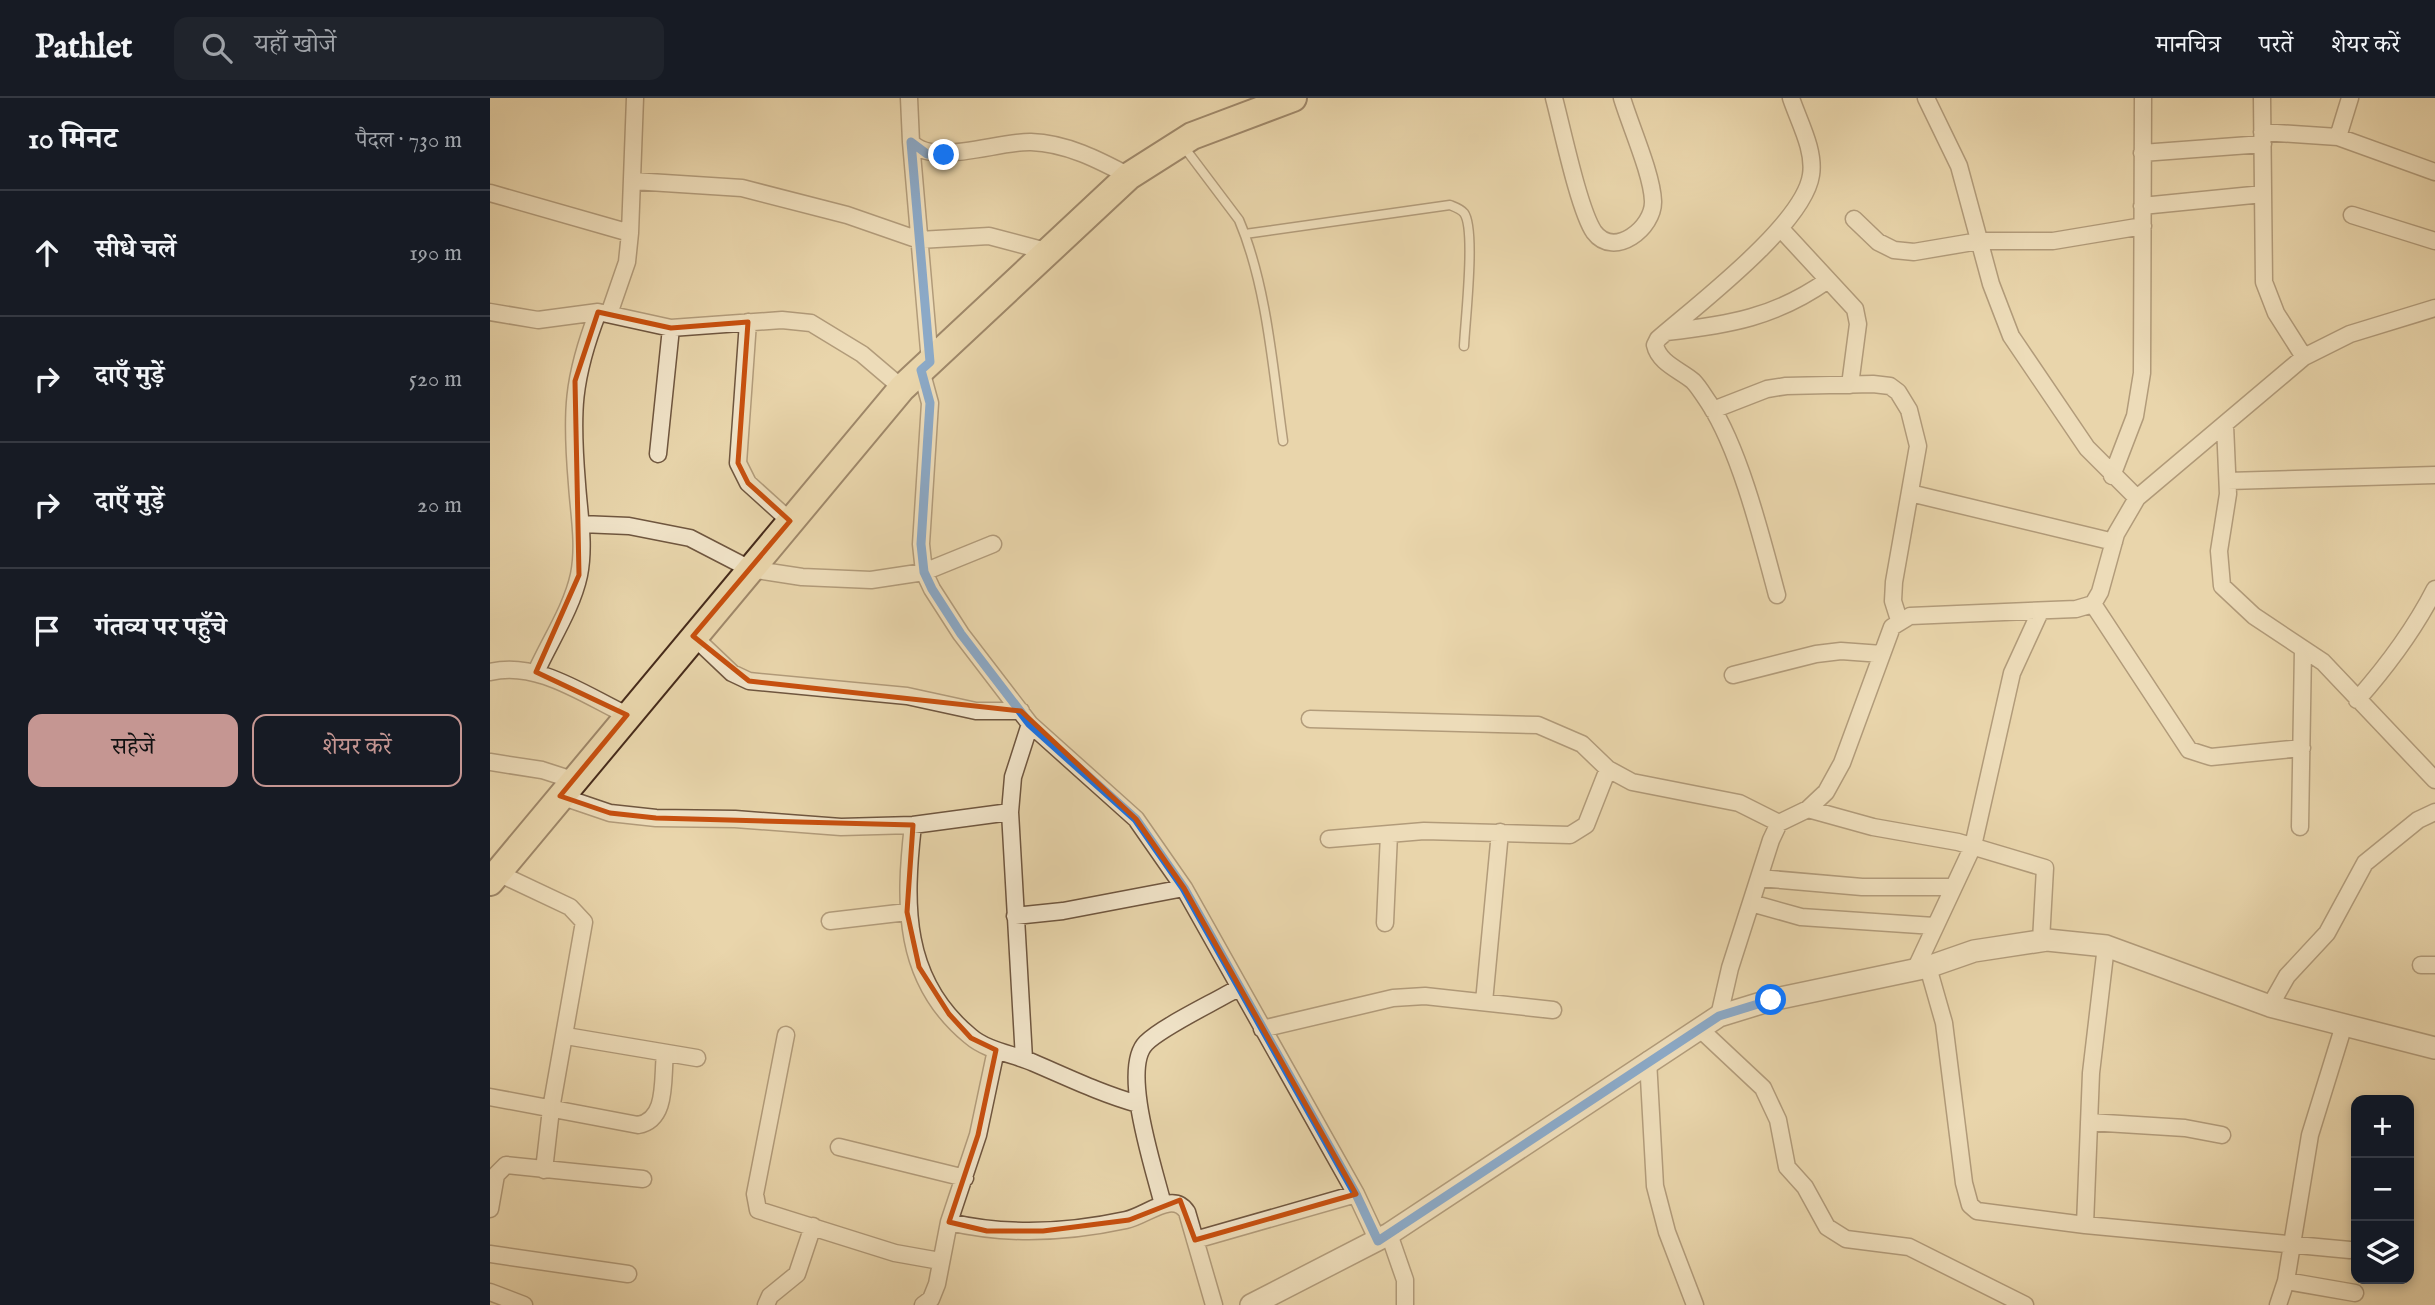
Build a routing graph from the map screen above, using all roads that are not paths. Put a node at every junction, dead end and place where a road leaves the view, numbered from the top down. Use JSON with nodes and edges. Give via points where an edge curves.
{"nodes":[{"id":1,"x":635,"y":98,"type":"edge"},
{"id":2,"x":909,"y":98,"type":"edge"},
{"id":3,"x":1293,"y":98,"type":"edge"},
{"id":4,"x":1553,"y":98,"type":"edge"},
{"id":5,"x":1622,"y":98,"type":"edge"},
{"id":6,"x":1791,"y":98,"type":"edge"},
{"id":7,"x":1926,"y":98,"type":"edge"},
{"id":8,"x":2143,"y":98,"type":"edge"},
{"id":9,"x":2262,"y":98,"type":"edge"},
{"id":10,"x":2350,"y":98,"type":"edge"},
{"id":11,"x":2337,"y":137,"type":"junction"},
{"id":12,"x":2262,"y":138,"type":"junction"},
{"id":13,"x":911,"y":142,"type":"junction"},
{"id":14,"x":1181,"y":142,"type":"junction"},
{"id":15,"x":2142,"y":153,"type":"junction"},
{"id":16,"x":2435,"y":172,"type":"edge"},
{"id":17,"x":1129,"y":176,"type":"junction"},
{"id":18,"x":634,"y":181,"type":"junction"},
{"id":19,"x":490,"y":193,"type":"edge"},
{"id":20,"x":2263,"y":194,"type":"junction"},
{"id":21,"x":2142,"y":206,"type":"junction"},
{"id":22,"x":2351,"y":215,"type":"dead end"},
{"id":23,"x":1854,"y":219,"type":"dead end"},
{"id":24,"x":2143,"y":226,"type":"junction"},
{"id":25,"x":1781,"y":229,"type":"junction"},
{"id":26,"x":630,"y":233,"type":"junction"},
{"id":27,"x":1245,"y":233,"type":"junction"},
{"id":28,"x":919,"y":240,"type":"junction"},
{"id":29,"x":1979,"y":241,"type":"junction"},
{"id":30,"x":2435,"y":241,"type":"edge"},
{"id":31,"x":1046,"y":251,"type":"junction"},
{"id":32,"x":1828,"y":280,"type":"junction"},
{"id":33,"x":2435,"y":308,"type":"edge"},
{"id":34,"x":490,"y":312,"type":"edge"},
{"id":35,"x":603,"y":313,"type":"junction"},
{"id":36,"x":748,"y":322,"type":"junction"},
{"id":37,"x":671,"y":328,"type":"junction"},
{"id":38,"x":1666,"y":332,"type":"junction"},
{"id":39,"x":1464,"y":346,"type":"dead end"},
{"id":40,"x":2304,"y":357,"type":"junction"},
{"id":41,"x":926,"y":366,"type":"junction"},
{"id":42,"x":1850,"y":385,"type":"junction"},
{"id":43,"x":902,"y":388,"type":"junction"},
{"id":44,"x":1713,"y":410,"type":"junction"},
{"id":45,"x":2225,"y":425,"type":"junction"},
{"id":46,"x":1283,"y":440,"type":"dead end"},
{"id":47,"x":658,"y":454,"type":"dead end"},
{"id":48,"x":2435,"y":475,"type":"edge"},
{"id":49,"x":2112,"y":477,"type":"junction"},
{"id":50,"x":2228,"y":481,"type":"junction"},
{"id":51,"x":1910,"y":493,"type":"junction"},
{"id":52,"x":2137,"y":498,"type":"junction"},
{"id":53,"x":790,"y":521,"type":"junction"},
{"id":54,"x":581,"y":524,"type":"junction"},
{"id":55,"x":2113,"y":542,"type":"junction"},
{"id":56,"x":993,"y":544,"type":"dead end"},
{"id":57,"x":750,"y":569,"type":"junction"},
{"id":58,"x":924,"y":572,"type":"junction"},
{"id":59,"x":2435,"y":589,"type":"edge"},
{"id":60,"x":1777,"y":595,"type":"dead end"},
{"id":61,"x":2093,"y":604,"type":"junction"},
{"id":62,"x":2040,"y":612,"type":"junction"},
{"id":63,"x":1899,"y":620,"type":"junction"},
{"id":64,"x":693,"y":636,"type":"junction"},
{"id":65,"x":2304,"y":649,"type":"junction"},
{"id":66,"x":1882,"y":654,"type":"junction"},
{"id":67,"x":536,"y":672,"type":"junction"},
{"id":68,"x":490,"y":673,"type":"edge"},
{"id":69,"x":1733,"y":675,"type":"dead end"},
{"id":70,"x":2357,"y":699,"type":"junction"},
{"id":71,"x":627,"y":715,"type":"junction"},
{"id":72,"x":1025,"y":717,"type":"junction"},
{"id":73,"x":1310,"y":719,"type":"dead end"},
{"id":74,"x":2302,"y":748,"type":"junction"},
{"id":75,"x":490,"y":762,"type":"edge"},
{"id":76,"x":1608,"y":769,"type":"junction"},
{"id":77,"x":2435,"y":780,"type":"edge"},
{"id":78,"x":566,"y":788,"type":"junction"},
{"id":79,"x":1808,"y":809,"type":"junction"},
{"id":80,"x":1010,"y":812,"type":"junction"},
{"id":81,"x":2435,"y":812,"type":"edge"},
{"id":82,"x":1780,"y":823,"type":"junction"},
{"id":83,"x":913,"y":825,"type":"junction"},
{"id":84,"x":2301,"y":827,"type":"dead end"},
{"id":85,"x":1500,"y":832,"type":"junction"},
{"id":86,"x":1389,"y":834,"type":"junction"},
{"id":87,"x":1329,"y":839,"type":"dead end"},
{"id":88,"x":1973,"y":846,"type":"junction"},
{"id":89,"x":494,"y":878,"type":"edge"},
{"id":90,"x":1759,"y":878,"type":"junction"},
{"id":91,"x":1951,"y":887,"type":"junction"},
{"id":92,"x":1184,"y":888,"type":"junction"},
{"id":93,"x":1751,"y":903,"type":"junction"},
{"id":94,"x":907,"y":912,"type":"junction"},
{"id":95,"x":1015,"y":916,"type":"junction"},
{"id":96,"x":830,"y":921,"type":"dead end"},
{"id":97,"x":1385,"y":923,"type":"dead end"},
{"id":98,"x":1934,"y":926,"type":"junction"},
{"id":99,"x":2041,"y":941,"type":"junction"},
{"id":100,"x":2106,"y":946,"type":"junction"},
{"id":101,"x":1922,"y":968,"type":"junction"},
{"id":102,"x":1238,"y":988,"type":"junction"},
{"id":103,"x":1484,"y":1002,"type":"junction"},
{"id":104,"x":2270,"y":1006,"type":"junction"},
{"id":105,"x":1553,"y":1010,"type":"dead end"},
{"id":106,"x":1719,"y":1016,"type":"junction"},
{"id":107,"x":2344,"y":1025,"type":"junction"},
{"id":108,"x":1699,"y":1028,"type":"junction"},
{"id":109,"x":1262,"y":1029,"type":"junction"},
{"id":110,"x":786,"y":1035,"type":"dead end"},
{"id":111,"x":566,"y":1036,"type":"junction"},
{"id":112,"x":2435,"y":1048,"type":"edge"},
{"id":113,"x":996,"y":1050,"type":"junction"},
{"id":114,"x":665,"y":1054,"type":"junction"},
{"id":115,"x":697,"y":1058,"type":"dead end"},
{"id":116,"x":1024,"y":1059,"type":"junction"},
{"id":117,"x":1648,"y":1060,"type":"junction"},
{"id":118,"x":490,"y":1097,"type":"edge"},
{"id":119,"x":1139,"y":1104,"type":"junction"},
{"id":120,"x":551,"y":1109,"type":"junction"},
{"id":121,"x":2089,"y":1122,"type":"junction"},
{"id":122,"x":2222,"y":1135,"type":"dead end"},
{"id":123,"x":839,"y":1147,"type":"dead end"},
{"id":124,"x":544,"y":1170,"type":"junction"},
{"id":125,"x":965,"y":1178,"type":"junction"},
{"id":126,"x":643,"y":1179,"type":"dead end"},
{"id":127,"x":492,"y":1184,"type":"edge"},
{"id":128,"x":1356,"y":1194,"type":"junction"},
{"id":129,"x":1163,"y":1205,"type":"junction"},
{"id":130,"x":490,"y":1209,"type":"edge"},
{"id":131,"x":949,"y":1222,"type":"junction"},
{"id":132,"x":2085,"y":1225,"type":"junction"},
{"id":133,"x":813,"y":1226,"type":"junction"},
{"id":134,"x":1384,"y":1238,"type":"junction"},
{"id":135,"x":1195,"y":1240,"type":"junction"},
{"id":136,"x":2292,"y":1244,"type":"junction"},
{"id":137,"x":2350,"y":1250,"type":"dead end"},
{"id":138,"x":490,"y":1254,"type":"edge"},
{"id":139,"x":940,"y":1261,"type":"junction"},
{"id":140,"x":628,"y":1274,"type":"dead end"},
{"id":141,"x":2286,"y":1281,"type":"junction"},
{"id":142,"x":490,"y":1292,"type":"edge"},
{"id":143,"x":2355,"y":1293,"type":"dead end"},
{"id":144,"x":524,"y":1305,"type":"edge"},
{"id":145,"x":766,"y":1305,"type":"edge"},
{"id":146,"x":923,"y":1305,"type":"edge"},
{"id":147,"x":1214,"y":1305,"type":"edge"},
{"id":148,"x":1251,"y":1305,"type":"edge"},
{"id":149,"x":1405,"y":1305,"type":"edge"},
{"id":150,"x":1695,"y":1305,"type":"edge"},
{"id":151,"x":2025,"y":1305,"type":"edge"},
{"id":152,"x":2278,"y":1305,"type":"edge"}],
"edges":[{"from":1,"to":18,"type":"street"},
{"from":2,"to":13,"type":"street"},
{"from":3,"to":14,"type":"main road"},
{"from":4,"to":5,"type":"street","via":[[1588,218],[1600,239],[1612,243],[1628,240],[1646,224],[1653,201]]},
{"from":6,"to":25,"type":"street","via":[[1810,151],[1811,174],[1807,192]]},
{"from":7,"to":29,"type":"street","via":[[1959,166]]},
{"from":8,"to":15,"type":"street"},
{"from":9,"to":12,"type":"street"},
{"from":10,"to":11,"type":"street"},
{"from":11,"to":12,"type":"street"},
{"from":11,"to":16,"type":"street"},
{"from":12,"to":15,"type":"street"},
{"from":12,"to":20,"type":"street"},
{"from":13,"to":17,"type":"street","via":[[927,154],[944,155],[1032,142],[1087,156]]},
{"from":13,"to":28,"type":"street"},
{"from":14,"to":17,"type":"main road"},
{"from":14,"to":27,"type":"lane"},
{"from":15,"to":21,"type":"street"},
{"from":17,"to":31,"type":"main road"},
{"from":18,"to":26,"type":"street"},
{"from":18,"to":28,"type":"street","via":[[742,188]]},
{"from":19,"to":26,"type":"street"},
{"from":20,"to":21,"type":"street"},
{"from":20,"to":40,"type":"street","via":[[2264,282],[2283,326]]},
{"from":21,"to":24,"type":"street"},
{"from":22,"to":30,"type":"street"},
{"from":23,"to":29,"type":"street","via":[[1894,250],[1914,252]]},
{"from":24,"to":29,"type":"street","via":[[2053,241]]},
{"from":24,"to":49,"type":"street","via":[[2143,373],[2135,416]]},
{"from":25,"to":32,"type":"street"},
{"from":25,"to":38,"type":"street"},
{"from":26,"to":35,"type":"street","via":[[627,262]]},
{"from":27,"to":39,"type":"lane","via":[[1450,205],[1458,208],[1468,223]]},
{"from":27,"to":46,"type":"lane","via":[[1265,316]]},
{"from":28,"to":31,"type":"street","via":[[989,236]]},
{"from":28,"to":41,"type":"street"},
{"from":29,"to":49,"type":"street","via":[[2011,336]]},
{"from":31,"to":41,"type":"main road"},
{"from":32,"to":38,"type":"street","via":[[1800,301],[1772,312],[1737,323]]},
{"from":32,"to":42,"type":"street","via":[[1855,309],[1858,324]]},
{"from":33,"to":40,"type":"street","via":[[2350,334]]},
{"from":34,"to":35,"type":"street","via":[[538,320]]},
{"from":35,"to":37,"type":"street"},
{"from":35,"to":54,"type":"street","via":[[581,355],[575,381],[573,437]]},
{"from":36,"to":37,"type":"street"},
{"from":36,"to":43,"type":"street","via":[[811,323],[862,354]]},
{"from":36,"to":53,"type":"street","via":[[740,473]]},
{"from":37,"to":47,"type":"street"},
{"from":38,"to":44,"type":"street","via":[[1656,345],[1657,353],[1693,382]]},
{"from":40,"to":45,"type":"street"},
{"from":41,"to":43,"type":"main road"},
{"from":41,"to":58,"type":"street","via":[[930,403],[922,508]]},
{"from":42,"to":44,"type":"street","via":[[1767,389]]},
{"from":42,"to":51,"type":"street","via":[[1890,386],[1909,410],[1918,446]]},
{"from":43,"to":53,"type":"main road"},
{"from":44,"to":60,"type":"street","via":[[1730,445]]},
{"from":45,"to":50,"type":"street"},
{"from":45,"to":52,"type":"street"},
{"from":48,"to":50,"type":"street"},
{"from":49,"to":52,"type":"street"},
{"from":50,"to":65,"type":"street","via":[[2219,551],[2222,586],[2254,616]]},
{"from":51,"to":55,"type":"street"},
{"from":51,"to":63,"type":"street","via":[[1894,582]]},
{"from":52,"to":55,"type":"street"},
{"from":53,"to":57,"type":"main road"},
{"from":54,"to":57,"type":"street","via":[[629,526],[690,538]]},
{"from":54,"to":67,"type":"street","via":[[579,575]]},
{"from":55,"to":61,"type":"street"},
{"from":56,"to":58,"type":"street"},
{"from":57,"to":58,"type":"street","via":[[774,575],[871,580]]},
{"from":57,"to":64,"type":"main road"},
{"from":58,"to":72,"type":"street","via":[[961,634]]},
{"from":59,"to":70,"type":"street","via":[[2389,663]]},
{"from":61,"to":62,"type":"street"},
{"from":61,"to":74,"type":"street","via":[[2189,750],[2211,757]]},
{"from":62,"to":63,"type":"street"},
{"from":62,"to":88,"type":"street","via":[[2012,673]]},
{"from":63,"to":66,"type":"street"},
{"from":64,"to":71,"type":"main road"},
{"from":64,"to":72,"type":"street","via":[[732,673],[749,681],[907,696]]},
{"from":65,"to":70,"type":"street","via":[[2323,662]]},
{"from":65,"to":74,"type":"street"},
{"from":66,"to":69,"type":"street","via":[[1816,654]]},
{"from":66,"to":79,"type":"street","via":[[1842,763],[1826,792]]},
{"from":67,"to":68,"type":"street","via":[[506,668]]},
{"from":67,"to":71,"type":"street"},
{"from":70,"to":77,"type":"street"},
{"from":71,"to":78,"type":"main road"},
{"from":72,"to":80,"type":"street"},
{"from":72,"to":92,"type":"street","via":[[1136,819]]},
{"from":73,"to":76,"type":"street","via":[[1538,725],[1582,744]]},
{"from":74,"to":84,"type":"street"},
{"from":75,"to":78,"type":"street","via":[[542,770]]},
{"from":76,"to":82,"type":"street","via":[[1632,782],[1739,803]]},
{"from":76,"to":85,"type":"street","via":[[1579,832],[1560,836]]},
{"from":78,"to":83,"type":"street","via":[[610,813],[656,818],[735,818],[841,827]]},
{"from":78,"to":89,"type":"main road"},
{"from":79,"to":82,"type":"street"},
{"from":79,"to":88,"type":"street"},
{"from":80,"to":83,"type":"street"},
{"from":80,"to":95,"type":"street"},
{"from":81,"to":104,"type":"street","via":[[2418,820],[2365,863],[2327,933],[2287,976]]},
{"from":82,"to":90,"type":"street"},
{"from":83,"to":94,"type":"street"},
{"from":85,"to":86,"type":"street"},
{"from":85,"to":103,"type":"street"},
{"from":86,"to":87,"type":"street"},
{"from":86,"to":97,"type":"street"},
{"from":88,"to":91,"type":"street"},
{"from":88,"to":99,"type":"street","via":[[2045,868]]},
{"from":89,"to":111,"type":"street","via":[[569,907],[584,922]]},
{"from":90,"to":91,"type":"street","via":[[1862,887]]},
{"from":90,"to":93,"type":"street"},
{"from":91,"to":98,"type":"street"},
{"from":92,"to":95,"type":"street"},
{"from":92,"to":102,"type":"street"},
{"from":93,"to":98,"type":"street","via":[[1801,917]]},
{"from":93,"to":106,"type":"street"},
{"from":94,"to":96,"type":"street"},
{"from":94,"to":113,"type":"street","via":[[919,967],[930,986],[971,1038]]},
{"from":95,"to":116,"type":"street"},
{"from":98,"to":101,"type":"street"},
{"from":99,"to":100,"type":"street"},
{"from":99,"to":101,"type":"street","via":[[1974,951]]},
{"from":100,"to":104,"type":"street"},
{"from":100,"to":121,"type":"street"},
{"from":101,"to":106,"type":"street","via":[[1771,1000]]},
{"from":101,"to":132,"type":"street","via":[[1942,1011],[1970,1205],[1985,1214]]},
{"from":102,"to":109,"type":"street"},
{"from":102,"to":119,"type":"street","via":[[1147,1042],[1136,1059]]},
{"from":103,"to":105,"type":"street"},
{"from":103,"to":109,"type":"street","via":[[1393,998]]},
{"from":104,"to":107,"type":"street"},
{"from":106,"to":108,"type":"street"},
{"from":107,"to":112,"type":"street"},
{"from":107,"to":136,"type":"street","via":[[2310,1135]]},
{"from":108,"to":117,"type":"street"},
{"from":108,"to":151,"type":"street","via":[[1767,1094],[1778,1120],[1787,1167],[1805,1187],[1827,1227],[1846,1238],[1909,1247]]},
{"from":109,"to":128,"type":"street"},
{"from":110,"to":133,"type":"street","via":[[755,1202],[764,1213]]},
{"from":111,"to":114,"type":"street"},
{"from":111,"to":120,"type":"street"},
{"from":113,"to":116,"type":"street"},
{"from":113,"to":125,"type":"street"},
{"from":114,"to":115,"type":"street"},
{"from":114,"to":120,"type":"street","via":[[659,1109],[649,1123],[638,1125]]},
{"from":116,"to":119,"type":"street"},
{"from":117,"to":134,"type":"street"},
{"from":117,"to":150,"type":"street","via":[[1655,1186]]},
{"from":118,"to":120,"type":"street"},
{"from":119,"to":129,"type":"street"},
{"from":120,"to":124,"type":"street"},
{"from":121,"to":122,"type":"street"},
{"from":121,"to":132,"type":"street"},
{"from":123,"to":125,"type":"street"},
{"from":124,"to":126,"type":"street"},
{"from":124,"to":127,"type":"street","via":[[506,1165]]},
{"from":125,"to":131,"type":"street"},
{"from":127,"to":130,"type":"street"},
{"from":128,"to":134,"type":"street"},
{"from":128,"to":135,"type":"street"},
{"from":129,"to":131,"type":"street","via":[[1129,1220],[1043,1231],[998,1232]]},
{"from":129,"to":135,"type":"street","via":[[1182,1204]]},
{"from":131,"to":139,"type":"street"},
{"from":132,"to":136,"type":"street"},
{"from":133,"to":139,"type":"street","via":[[895,1253]]},
{"from":133,"to":145,"type":"street","via":[[794,1279],[774,1292]]},
{"from":134,"to":148,"type":"street"},
{"from":134,"to":149,"type":"street","via":[[1405,1280]]},
{"from":135,"to":147,"type":"street"},
{"from":136,"to":137,"type":"street"},
{"from":136,"to":141,"type":"street"},
{"from":138,"to":140,"type":"street"},
{"from":139,"to":146,"type":"street","via":[[934,1294]]},
{"from":141,"to":143,"type":"street"},
{"from":141,"to":152,"type":"street"},
{"from":142,"to":144,"type":"street"}]}
